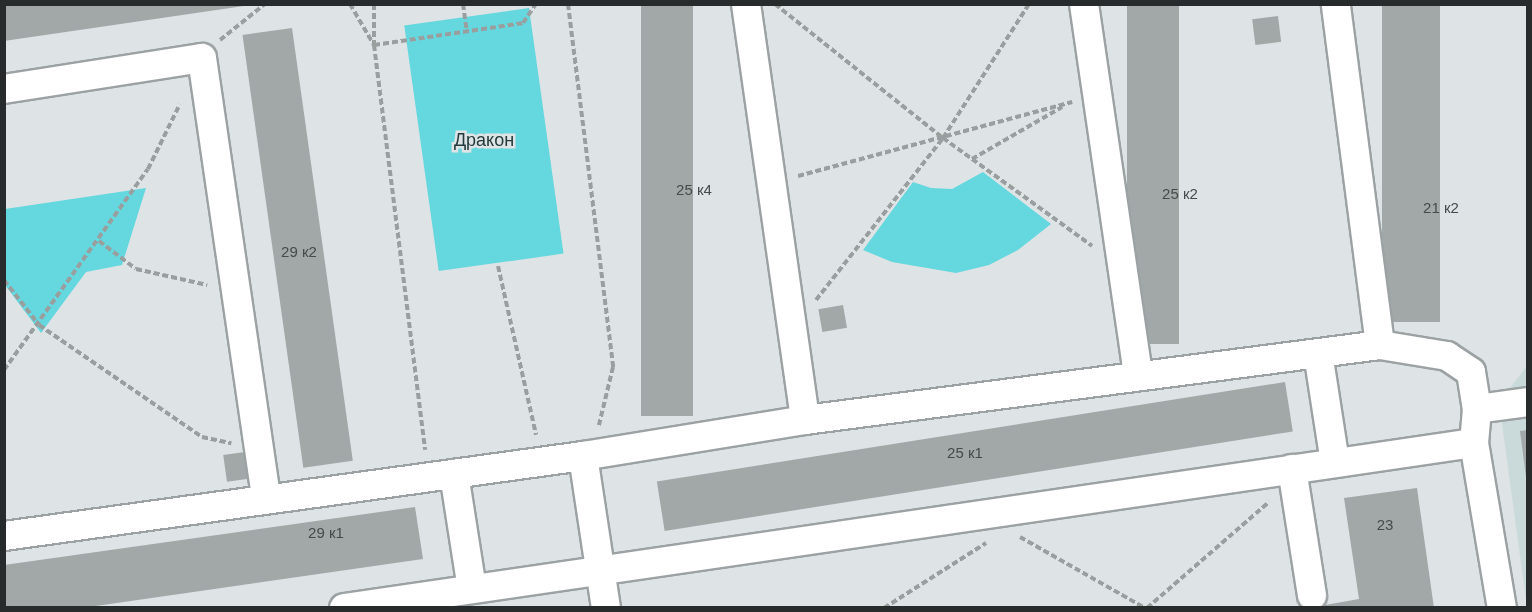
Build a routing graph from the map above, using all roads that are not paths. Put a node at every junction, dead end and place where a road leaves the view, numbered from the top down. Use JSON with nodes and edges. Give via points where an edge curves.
{"nodes":[{"id":1,"x":746,"y":4,"type":"edge"},
{"id":2,"x":1084,"y":4,"type":"edge"},
{"id":3,"x":1336,"y":4,"type":"edge"},
{"id":4,"x":4,"y":88,"type":"edge"},
{"id":5,"x":1380,"y":345,"type":"junction"},
{"id":6,"x":1318,"y":353,"type":"junction"},
{"id":7,"x":1138,"y":375,"type":"junction"},
{"id":8,"x":1527,"y":402,"type":"edge"},
{"id":9,"x":1477,"y":409,"type":"junction"},
{"id":10,"x":805,"y":420,"type":"junction"},
{"id":11,"x":1474,"y":443,"type":"junction"},
{"id":12,"x":588,"y":455,"type":"junction"},
{"id":13,"x":1335,"y":464,"type":"junction"},
{"id":14,"x":441,"y":475,"type":"junction"},
{"id":15,"x":1293,"y":475,"type":"junction"},
{"id":16,"x":266,"y":498,"type":"junction"},
{"id":17,"x":4,"y":536,"type":"edge"},
{"id":18,"x":602,"y":572,"type":"junction"},
{"id":19,"x":472,"y":589,"type":"junction"},
{"id":20,"x":1312,"y":595,"type":"dead end"},
{"id":21,"x":419,"y":602,"type":"edge"},
{"id":22,"x":344,"y":608,"type":"edge"},
{"id":23,"x":606,"y":608,"type":"edge"},
{"id":24,"x":1502,"y":608,"type":"edge"}],
"edges":[{"from":1,"to":10,"type":"lane"},
{"from":2,"to":7,"type":"lane"},
{"from":3,"to":5,"type":"lane"},
{"from":4,"to":16,"type":"lane","via":[[202,58]]},
{"from":5,"to":6,"type":"lane"},
{"from":5,"to":9,"type":"lane","via":[[1447,357],[1471,372]]},
{"from":6,"to":7,"type":"lane"},
{"from":6,"to":13,"type":"lane"},
{"from":7,"to":10,"type":"lane"},
{"from":8,"to":9,"type":"lane"},
{"from":9,"to":11,"type":"lane"},
{"from":10,"to":12,"type":"lane"},
{"from":11,"to":13,"type":"lane"},
{"from":11,"to":24,"type":"lane"},
{"from":12,"to":14,"type":"lane"},
{"from":12,"to":18,"type":"lane"},
{"from":13,"to":15,"type":"lane"},
{"from":14,"to":16,"type":"lane"},
{"from":14,"to":19,"type":"lane"},
{"from":15,"to":18,"type":"lane"},
{"from":15,"to":20,"type":"lane"},
{"from":16,"to":17,"type":"lane"},
{"from":18,"to":19,"type":"lane"},
{"from":18,"to":23,"type":"lane"},
{"from":19,"to":21,"type":"lane"},
{"from":21,"to":22,"type":"lane"}]}
